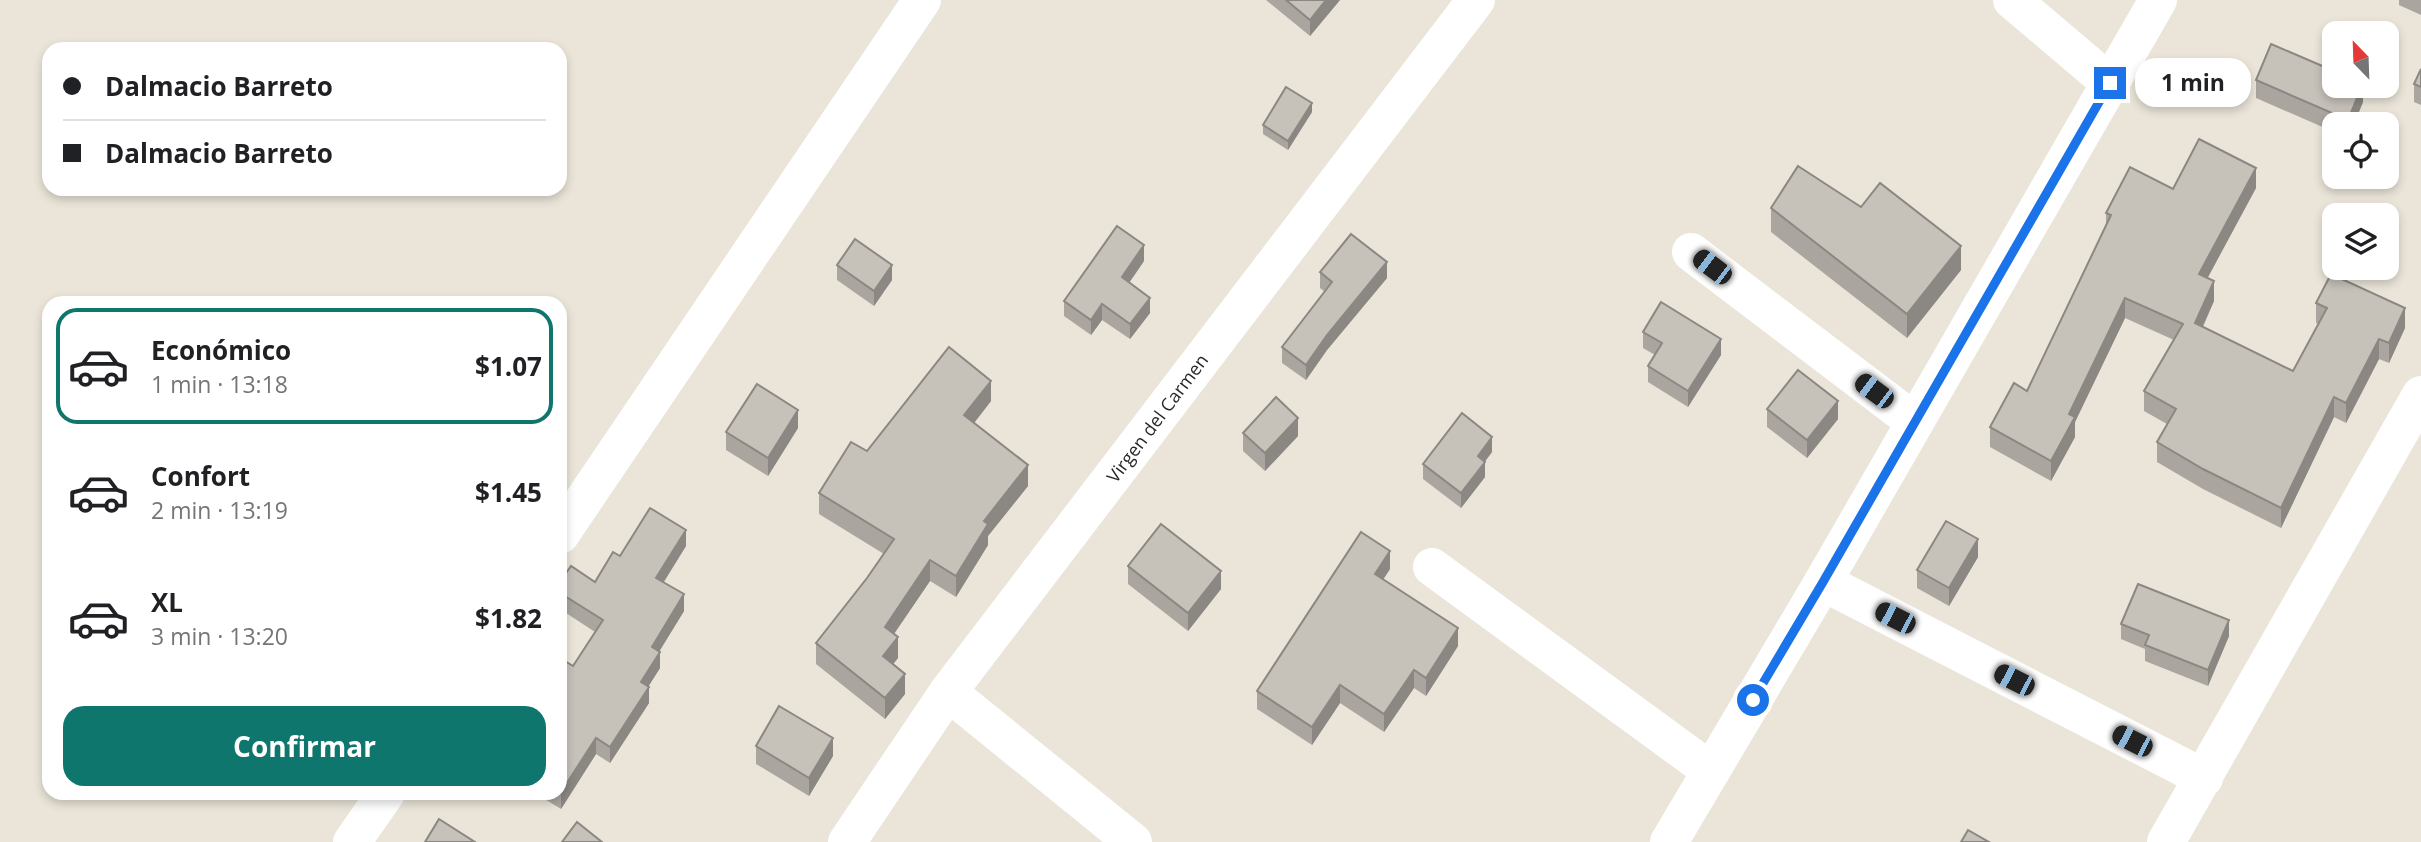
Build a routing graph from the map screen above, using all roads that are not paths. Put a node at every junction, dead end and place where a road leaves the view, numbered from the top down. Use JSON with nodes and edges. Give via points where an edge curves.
{"nodes":[{"id":1,"x":922,"y":0,"type":"edge"},
{"id":2,"x":1476,"y":0,"type":"edge"},
{"id":3,"x":2012,"y":0,"type":"edge"},
{"id":4,"x":2158,"y":0,"type":"edge"},
{"id":5,"x":2110,"y":83,"type":"junction"},
{"id":6,"x":1691,"y":252,"type":"dead end"},
{"id":7,"x":2421,"y":395,"type":"edge"},
{"id":8,"x":1915,"y":422,"type":"junction"},
{"id":9,"x":567,"y":525,"type":"edge"},
{"id":10,"x":1432,"y":567,"type":"dead end"},
{"id":11,"x":1823,"y":582,"type":"junction"},
{"id":12,"x":948,"y":692,"type":"junction"},
{"id":13,"x":1711,"y":771,"type":"junction"},
{"id":14,"x":2204,"y":778,"type":"junction"},
{"id":15,"x":381,"y":800,"type":"edge"},
{"id":16,"x":352,"y":842,"type":"edge"},
{"id":17,"x":847,"y":842,"type":"edge"},
{"id":18,"x":1133,"y":842,"type":"edge"},
{"id":19,"x":1669,"y":842,"type":"edge"},
{"id":20,"x":2166,"y":842,"type":"edge"}],
"edges":[{"from":1,"to":9,"type":"street"},
{"from":2,"to":12,"type":"street","name":"Virgen del Carmen"},
{"from":3,"to":5,"type":"street"},
{"from":4,"to":5,"type":"street"},
{"from":5,"to":8,"type":"street"},
{"from":6,"to":8,"type":"street"},
{"from":7,"to":14,"type":"street"},
{"from":8,"to":11,"type":"street"},
{"from":10,"to":13,"type":"street"},
{"from":11,"to":13,"type":"street"},
{"from":11,"to":14,"type":"street"},
{"from":12,"to":17,"type":"street","name":"Virgen del Carmen"},
{"from":12,"to":18,"type":"street"},
{"from":13,"to":19,"type":"street"},
{"from":14,"to":20,"type":"street"},
{"from":15,"to":16,"type":"street"}]}
